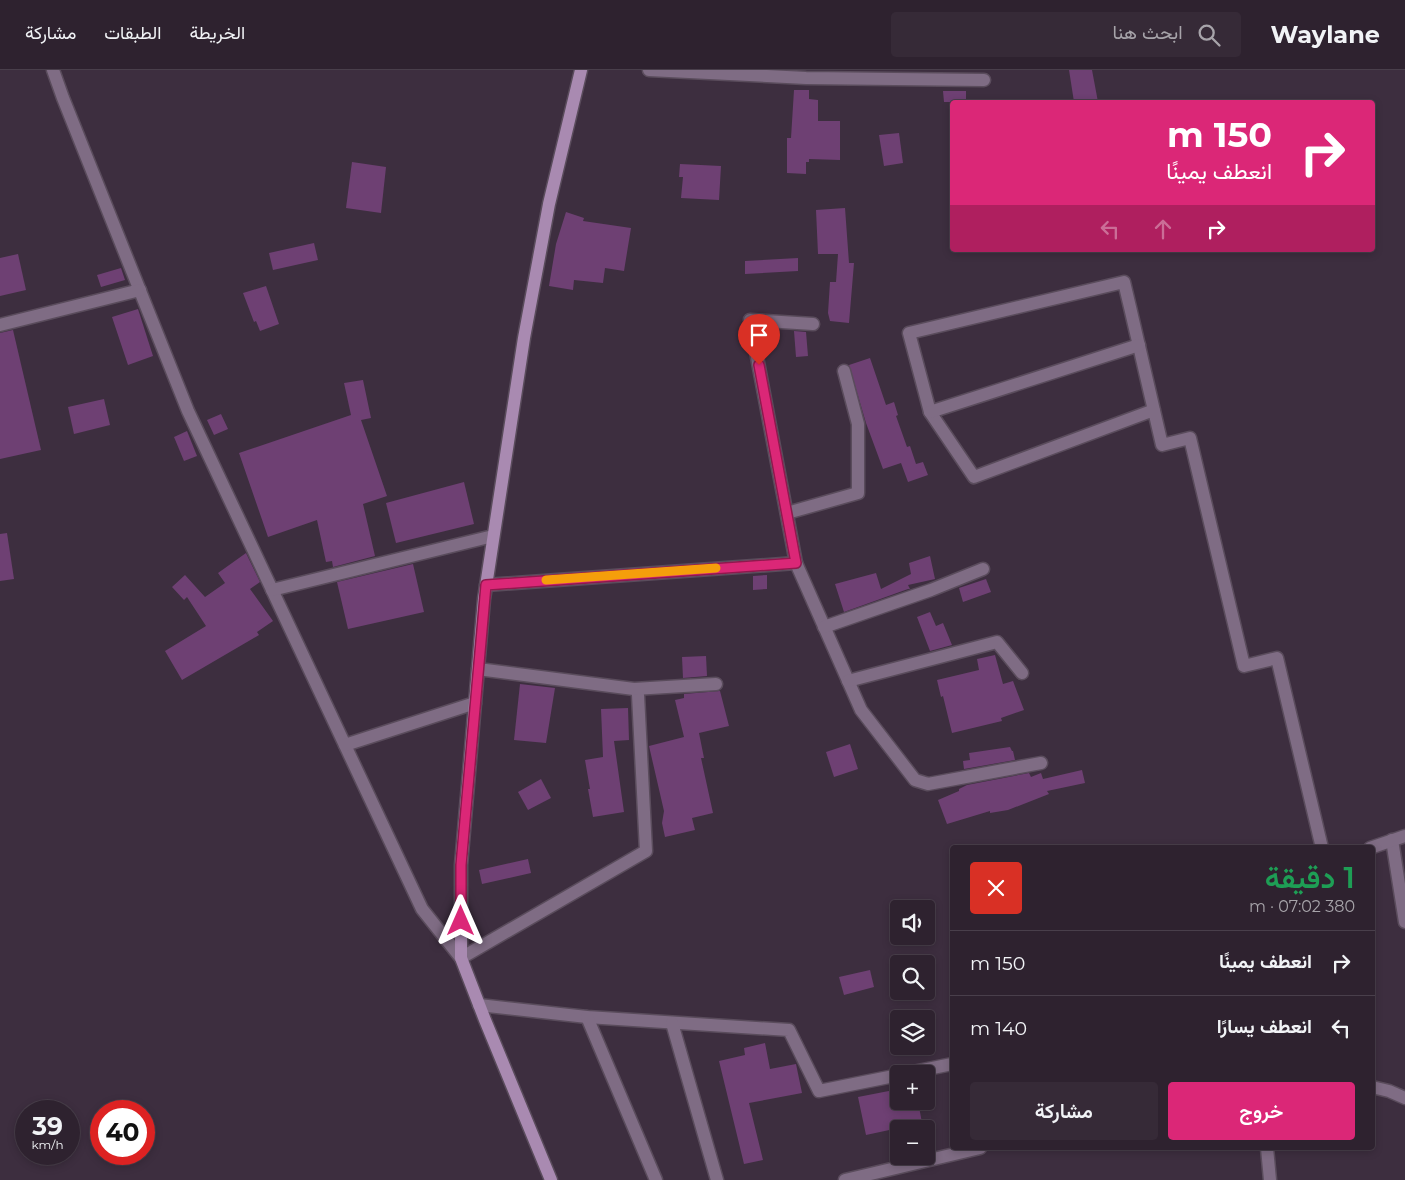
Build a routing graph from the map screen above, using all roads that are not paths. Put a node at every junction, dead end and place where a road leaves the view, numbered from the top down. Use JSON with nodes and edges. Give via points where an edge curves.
{"nodes":[{"id":1,"x":54,"y":70,"type":"edge"},
{"id":2,"x":581,"y":70,"type":"edge"},
{"id":3,"x":648,"y":70,"type":"edge"},
{"id":4,"x":984,"y":80,"type":"dead end"},
{"id":5,"x":140,"y":290,"type":"junction"},
{"id":6,"x":813,"y":324,"type":"dead end"},
{"id":7,"x":0,"y":325,"type":"edge"},
{"id":8,"x":1139,"y":345,"type":"junction"},
{"id":9,"x":844,"y":371,"type":"dead end"},
{"id":10,"x":1154,"y":410,"type":"junction"},
{"id":11,"x":930,"y":412,"type":"junction"},
{"id":12,"x":787,"y":513,"type":"junction"},
{"id":13,"x":493,"y":536,"type":"junction"},
{"id":14,"x":796,"y":563,"type":"junction"},
{"id":15,"x":983,"y":569,"type":"dead end"},
{"id":16,"x":486,"y":585,"type":"junction"},
{"id":17,"x":272,"y":590,"type":"junction"},
{"id":18,"x":824,"y":627,"type":"junction"},
{"id":19,"x":478,"y":669,"type":"junction"},
{"id":20,"x":1022,"y":673,"type":"dead end"},
{"id":21,"x":848,"y":682,"type":"junction"},
{"id":22,"x":716,"y":684,"type":"dead end"},
{"id":23,"x":638,"y":695,"type":"dead end"},
{"id":24,"x":475,"y":703,"type":"junction"},
{"id":25,"x":344,"y":745,"type":"junction"},
{"id":26,"x":1041,"y":763,"type":"dead end"},
{"id":27,"x":1405,"y":836,"type":"edge"},
{"id":28,"x":1392,"y":840,"type":"junction"},
{"id":29,"x":1321,"y":845,"type":"edge"},
{"id":30,"x":1375,"y":846,"type":"edge"},
{"id":31,"x":1405,"y":922,"type":"edge"},
{"id":32,"x":461,"y":958,"type":"junction"},
{"id":33,"x":479,"y":1005,"type":"junction"},
{"id":34,"x":587,"y":1017,"type":"junction"},
{"id":35,"x":672,"y":1023,"type":"junction"},
{"id":36,"x":950,"y":1064,"type":"edge"},
{"id":37,"x":935,"y":1067,"type":"edge"},
{"id":38,"x":890,"y":1076,"type":"edge"},
{"id":39,"x":1375,"y":1087,"type":"edge"},
{"id":40,"x":1405,"y":1098,"type":"edge"},
{"id":41,"x":972,"y":1150,"type":"edge"},
{"id":42,"x":1267,"y":1150,"type":"edge"},
{"id":43,"x":552,"y":1180,"type":"edge"},
{"id":44,"x":656,"y":1180,"type":"edge"},
{"id":45,"x":716,"y":1180,"type":"edge"},
{"id":46,"x":845,"y":1180,"type":"edge"},
{"id":47,"x":1270,"y":1180,"type":"edge"}],
"edges":[{"from":1,"to":5,"type":"street"},
{"from":2,"to":13,"type":"street","via":[[549,204]]},
{"from":3,"to":4,"type":"street","via":[[806,78]]},
{"from":5,"to":7,"type":"street"},
{"from":5,"to":17,"type":"street","via":[[188,411]]},
{"from":6,"to":12,"type":"street","via":[[750,320]]},
{"from":8,"to":10,"type":"street"},
{"from":8,"to":11,"type":"street"},
{"from":8,"to":11,"type":"street","via":[[1124,282],[909,332]]},
{"from":9,"to":12,"type":"street","via":[[858,424],[858,493]]},
{"from":10,"to":11,"type":"street","via":[[974,477]]},
{"from":10,"to":29,"type":"street","via":[[1162,445],[1190,438],[1244,666],[1278,658]]},
{"from":12,"to":14,"type":"street"},
{"from":13,"to":16,"type":"street"},
{"from":13,"to":17,"type":"street"},
{"from":14,"to":16,"type":"street"},
{"from":14,"to":18,"type":"street"},
{"from":15,"to":18,"type":"street"},
{"from":16,"to":19,"type":"street"},
{"from":17,"to":25,"type":"street"},
{"from":18,"to":21,"type":"street"},
{"from":19,"to":22,"type":"street","via":[[634,689]]},
{"from":19,"to":24,"type":"street"},
{"from":20,"to":21,"type":"street","via":[[997,642]]},
{"from":21,"to":26,"type":"street","via":[[861,710],[915,780],[928,784]]},
{"from":23,"to":32,"type":"street","via":[[646,852]]},
{"from":24,"to":25,"type":"street"},
{"from":24,"to":32,"type":"street","via":[[461,865]]},
{"from":25,"to":32,"type":"street","via":[[422,909]]},
{"from":27,"to":28,"type":"street"},
{"from":28,"to":30,"type":"street"},
{"from":28,"to":31,"type":"street"},
{"from":32,"to":33,"type":"street"},
{"from":33,"to":34,"type":"street"},
{"from":33,"to":43,"type":"street"},
{"from":34,"to":35,"type":"street"},
{"from":34,"to":44,"type":"street"},
{"from":35,"to":38,"type":"street","via":[[789,1030],[819,1091]]},
{"from":35,"to":45,"type":"street"},
{"from":36,"to":37,"type":"street"},
{"from":39,"to":40,"type":"street"},
{"from":41,"to":46,"type":"street"},
{"from":42,"to":47,"type":"street"}]}
